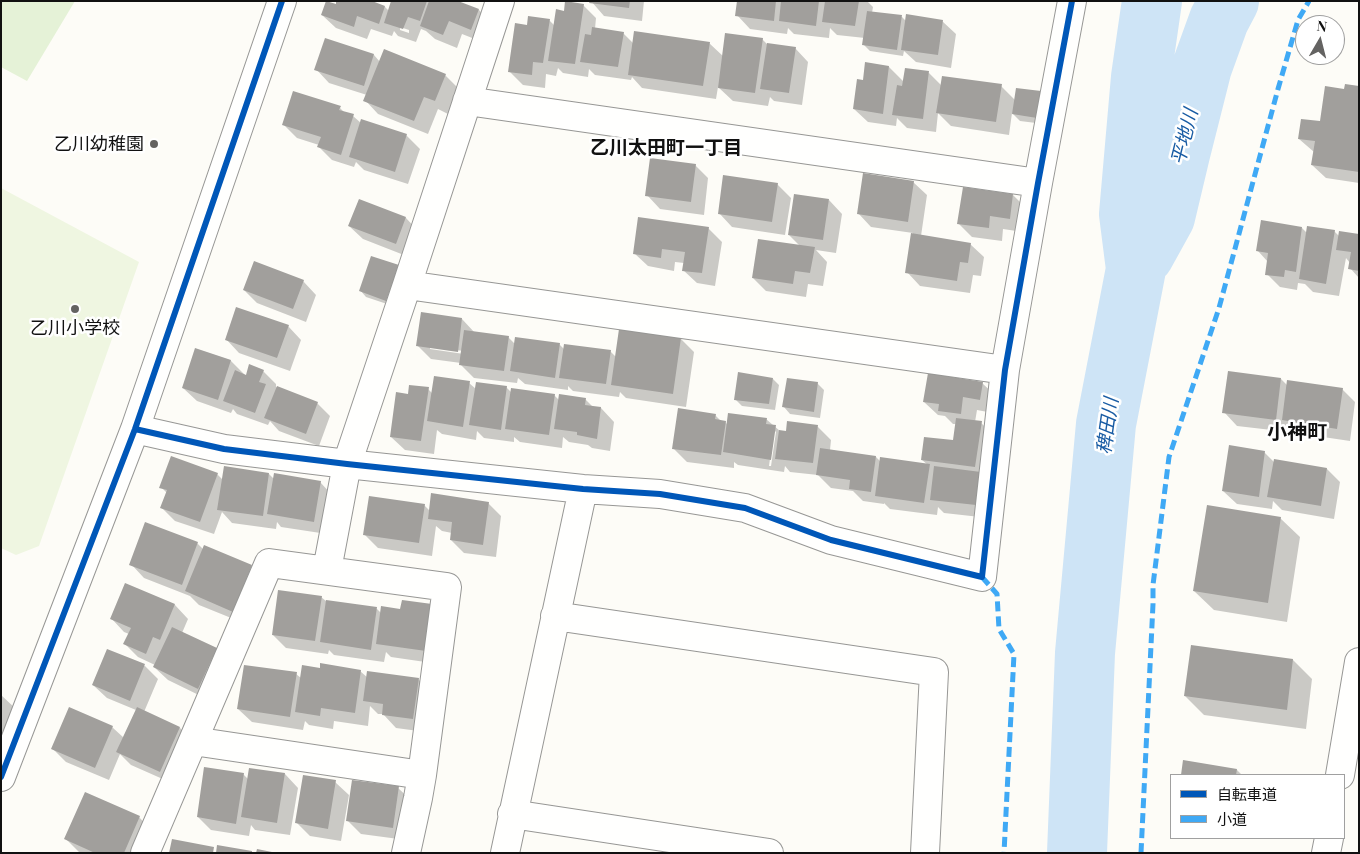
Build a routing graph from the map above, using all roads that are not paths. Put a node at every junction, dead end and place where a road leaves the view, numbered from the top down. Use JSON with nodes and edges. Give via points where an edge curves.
{"nodes":[{"id":1,"x":282,"y":1,"type":"edge"},
{"id":2,"x":500,"y":1,"type":"edge"},
{"id":3,"x":1072,"y":1,"type":"edge"},
{"id":4,"x":467,"y":101,"type":"junction"},
{"id":5,"x":1038,"y":182,"type":"junction"},
{"id":6,"x":407,"y":285,"type":"junction"},
{"id":7,"x":1005,"y":370,"type":"junction"},
{"id":8,"x":135,"y":429,"type":"junction"},
{"id":9,"x":347,"y":464,"type":"junction"},
{"id":10,"x":583,"y":489,"type":"junction"},
{"id":11,"x":327,"y":570,"type":"junction"},
{"id":12,"x":555,"y":616,"type":"junction"},
{"id":13,"x":1359,"y":662,"type":"edge"},
{"id":14,"x":193,"y":741,"type":"junction"},
{"id":15,"x":1340,"y":774,"type":"edge"},
{"id":16,"x":422,"y":775,"type":"junction"},
{"id":17,"x":1,"y":777,"type":"edge"},
{"id":18,"x":512,"y":814,"type":"junction"},
{"id":19,"x":1329,"y":839,"type":"edge"},
{"id":20,"x":145,"y":853,"type":"edge"},
{"id":21,"x":406,"y":853,"type":"edge"},
{"id":22,"x":505,"y":853,"type":"edge"},
{"id":23,"x":769,"y":853,"type":"edge"},
{"id":24,"x":925,"y":853,"type":"edge"},
{"id":25,"x":1326,"y":853,"type":"edge"}],
"edges":[{"from":1,"to":8,"type":"street"},
{"from":2,"to":4,"type":"street"},
{"from":3,"to":5,"type":"street"},
{"from":4,"to":5,"type":"street"},
{"from":4,"to":6,"type":"street"},
{"from":5,"to":7,"type":"street"},
{"from":6,"to":7,"type":"street"},
{"from":6,"to":9,"type":"street"},
{"from":7,"to":10,"type":"street","via":[[982,577],[831,540],[745,508],[660,494]]},
{"from":8,"to":9,"type":"street","via":[[224,449]]},
{"from":8,"to":17,"type":"street"},
{"from":9,"to":10,"type":"street"},
{"from":9,"to":11,"type":"street"},
{"from":10,"to":12,"type":"street"},
{"from":11,"to":14,"type":"street","via":[[270,563]]},
{"from":11,"to":16,"type":"street","via":[[447,587]]},
{"from":12,"to":18,"type":"street"},
{"from":12,"to":24,"type":"street","via":[[934,672]]},
{"from":13,"to":15,"type":"street"},
{"from":14,"to":16,"type":"street"},
{"from":14,"to":20,"type":"street"},
{"from":16,"to":21,"type":"street"},
{"from":18,"to":22,"type":"street"},
{"from":18,"to":23,"type":"street"},
{"from":19,"to":25,"type":"street"}]}
